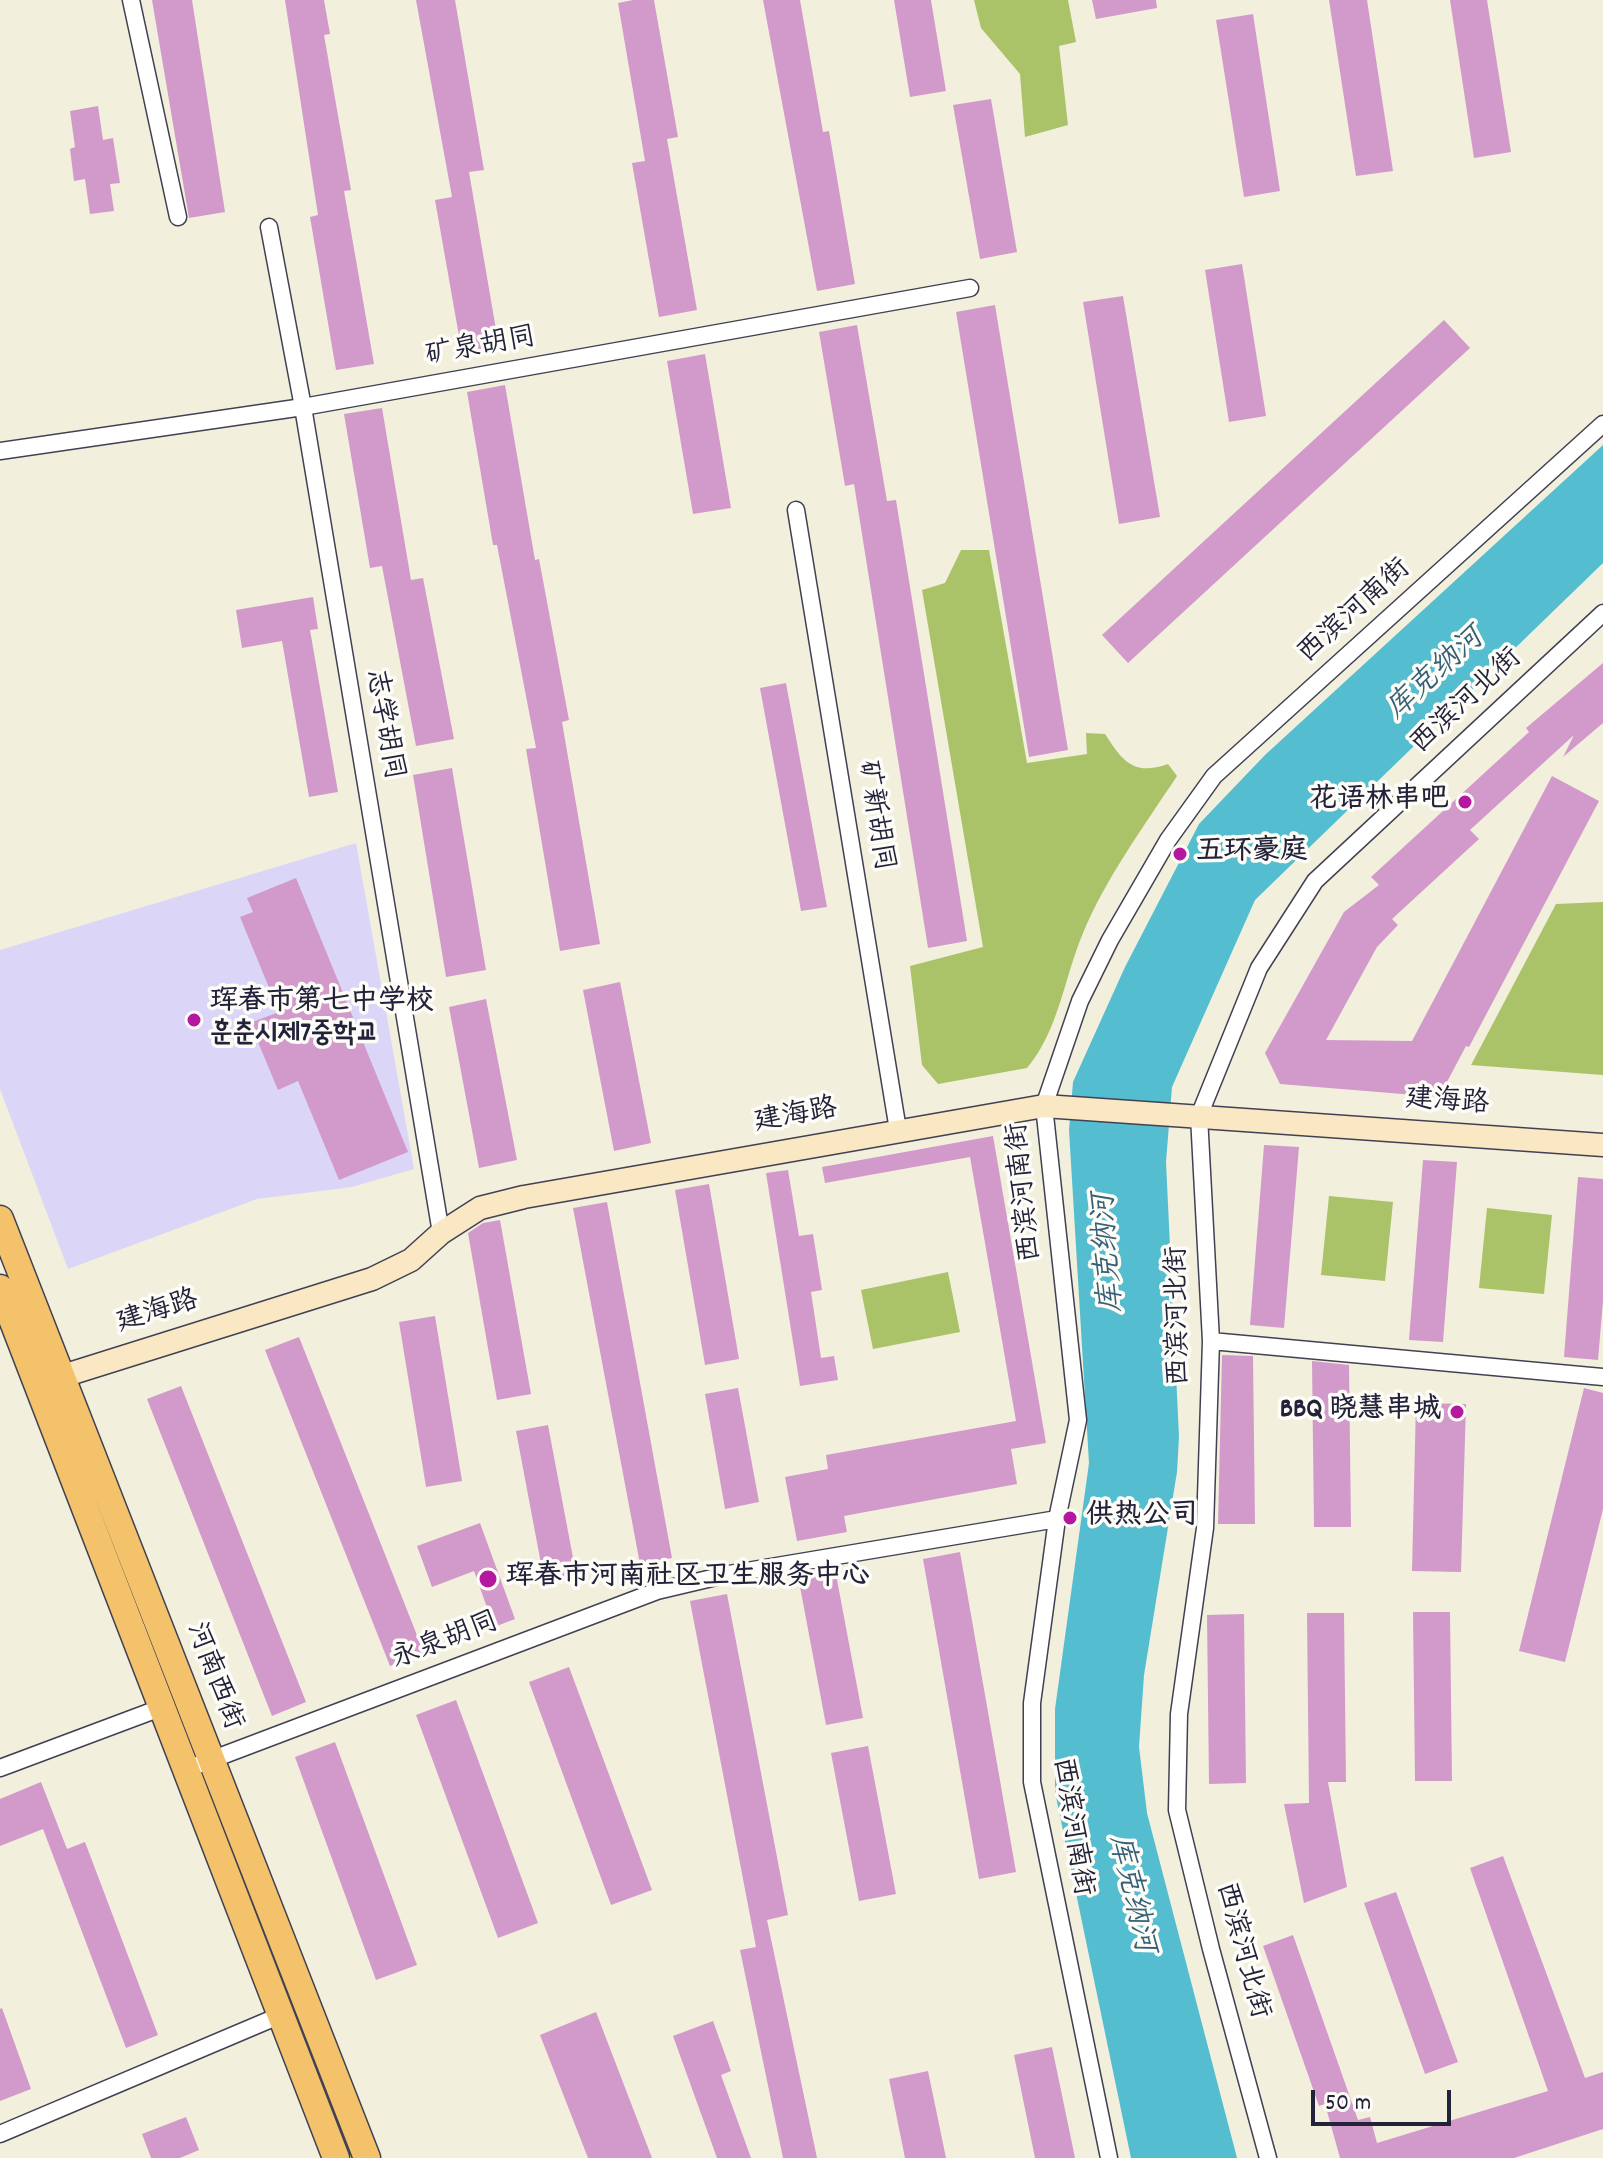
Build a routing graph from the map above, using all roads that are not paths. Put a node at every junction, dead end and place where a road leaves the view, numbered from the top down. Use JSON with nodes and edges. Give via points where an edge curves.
{"nodes":[{"id":1,"x":131,"y":0,"type":"edge"},
{"id":2,"x":178,"y":217,"type":"dead end"},
{"id":3,"x":269,"y":227,"type":"dead end"},
{"id":4,"x":970,"y":288,"type":"dead end"},
{"id":5,"x":303,"y":407,"type":"junction"},
{"id":6,"x":1603,"y":424,"type":"edge"},
{"id":7,"x":0,"y":451,"type":"edge"},
{"id":8,"x":796,"y":510,"type":"dead end"},
{"id":9,"x":1603,"y":613,"type":"edge"},
{"id":10,"x":1044,"y":1106,"type":"junction"},
{"id":11,"x":1192,"y":1115,"type":"junction"},
{"id":12,"x":898,"y":1130,"type":"junction"},
{"id":13,"x":1603,"y":1145,"type":"edge"},
{"id":14,"x":0,"y":1219,"type":"edge"},
{"id":15,"x":441,"y":1233,"type":"junction"},
{"id":16,"x":0,"y":1288,"type":"edge"},
{"id":17,"x":1211,"y":1341,"type":"junction"},
{"id":18,"x":1603,"y":1377,"type":"edge"},
{"id":19,"x":50,"y":1380,"type":"junction"},
{"id":20,"x":1057,"y":1519,"type":"junction"},
{"id":21,"x":163,"y":1707,"type":"junction"},
{"id":22,"x":199,"y":1764,"type":"junction"},
{"id":23,"x":0,"y":1768,"type":"edge"},
{"id":24,"x":281,"y":2015,"type":"junction"},
{"id":25,"x":0,"y":2134,"type":"edge"},
{"id":26,"x":336,"y":2158,"type":"edge"},
{"id":27,"x":367,"y":2158,"type":"edge"},
{"id":28,"x":1109,"y":2158,"type":"edge"},
{"id":29,"x":1268,"y":2158,"type":"edge"}],
"edges":[{"from":1,"to":2,"type":"street"},
{"from":3,"to":5,"type":"street","name":"志学胡同"},
{"from":4,"to":5,"type":"street","name":"矿泉胡同"},
{"from":5,"to":7,"type":"street","name":"矿泉胡同"},
{"from":5,"to":15,"type":"street","name":"志学胡同"},
{"from":6,"to":10,"type":"street","name":"西滨河南街","via":[[1214,776],[1168,840],[1110,940],[1080,1001]]},
{"from":8,"to":12,"type":"street","name":"矿新胡同"},
{"from":9,"to":11,"type":"street","name":"西滨河北街","via":[[1315,881],[1259,968]]},
{"from":10,"to":11,"type":"street","name":"建海路"},
{"from":10,"to":12,"type":"street","name":"建海路"},
{"from":10,"to":20,"type":"street","name":"西滨河南街","via":[[1078,1420]]},
{"from":11,"to":13,"type":"street","name":"建海路"},
{"from":11,"to":17,"type":"street","name":"西滨河北街"},
{"from":12,"to":15,"type":"street","name":"建海路","via":[[524,1197],[480,1208]]},
{"from":14,"to":19,"type":"main road","name":"河南西街"},
{"from":15,"to":19,"type":"street","name":"建海路","via":[[411,1260],[372,1279]]},
{"from":16,"to":19,"type":"main road","name":"河南西街"},
{"from":17,"to":18,"type":"street"},
{"from":17,"to":29,"type":"street","name":"西滨河北街","via":[[1205,1528],[1179,1714],[1177,1810]]},
{"from":19,"to":21,"type":"main road","name":"河南西街"},
{"from":19,"to":22,"type":"main road","name":"河南西街"},
{"from":20,"to":22,"type":"street","name":"永泉胡同","via":[[657,1591]]},
{"from":20,"to":28,"type":"street","name":"西滨河南街","via":[[1032,1703],[1032,1782]]},
{"from":21,"to":22,"type":"main road","name":"河南西街"},
{"from":21,"to":23,"type":"street"},
{"from":22,"to":24,"type":"main road","name":"河南西街"},
{"from":22,"to":27,"type":"main road","name":"河南西街"},
{"from":24,"to":25,"type":"street"},
{"from":24,"to":26,"type":"main road","name":"河南西街"}]}
